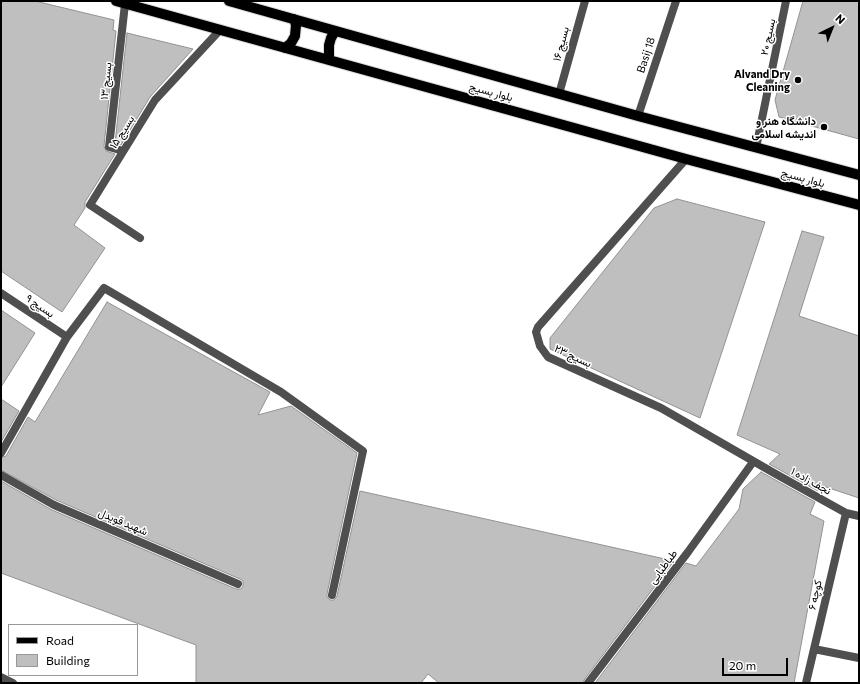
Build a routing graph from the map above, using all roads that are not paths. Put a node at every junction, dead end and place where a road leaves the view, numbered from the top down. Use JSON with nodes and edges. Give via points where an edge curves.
{"nodes":[{"id":1,"x":229,"y":1,"type":"edge"},
{"id":2,"x":585,"y":1,"type":"edge"},
{"id":3,"x":676,"y":1,"type":"edge"},
{"id":4,"x":786,"y":1,"type":"edge"},
{"id":5,"x":121,"y":2,"type":"edge"},
{"id":6,"x":294,"y":19,"type":"junction"},
{"id":7,"x":220,"y":30,"type":"junction"},
{"id":8,"x":335,"y":31,"type":"junction"},
{"id":9,"x":285,"y":48,"type":"junction"},
{"id":10,"x":329,"y":60,"type":"junction"},
{"id":11,"x":559,"y":94,"type":"junction"},
{"id":12,"x":638,"y":116,"type":"junction"},
{"id":13,"x":756,"y":148,"type":"junction"},
{"id":14,"x":123,"y":151,"type":"junction"},
{"id":15,"x":686,"y":159,"type":"junction"},
{"id":16,"x":859,"y":175,"type":"edge"},
{"id":17,"x":859,"y":205,"type":"edge"},
{"id":18,"x":140,"y":238,"type":"dead end"},
{"id":19,"x":1,"y":293,"type":"edge"},
{"id":20,"x":67,"y":337,"type":"junction"},
{"id":21,"x":1,"y":453,"type":"edge"},
{"id":22,"x":753,"y":462,"type":"junction"},
{"id":23,"x":1,"y":476,"type":"edge"},
{"id":24,"x":846,"y":513,"type":"junction"},
{"id":25,"x":859,"y":516,"type":"edge"},
{"id":26,"x":238,"y":584,"type":"dead end"},
{"id":27,"x":332,"y":595,"type":"dead end"},
{"id":28,"x":814,"y":648,"type":"junction"},
{"id":29,"x":859,"y":658,"type":"edge"},
{"id":30,"x":1,"y":677,"type":"edge"},
{"id":31,"x":13,"y":683,"type":"edge"},
{"id":32,"x":588,"y":683,"type":"edge"},
{"id":33,"x":806,"y":683,"type":"edge"}],
"edges":[{"from":1,"to":6,"type":"main road","name":"بلوار بسیج"},
{"from":2,"to":11,"type":"street","name":"بسیج ۱۶"},
{"from":3,"to":12,"type":"street","name":"Basij 18"},
{"from":4,"to":13,"type":"street","name":"بسیج ۲۰"},
{"from":5,"to":7,"type":"main road","name":"بلوار بسیج"},
{"from":5,"to":14,"type":"street","name":"بسیج ۱۳","via":[[109,147]]},
{"from":6,"to":8,"type":"main road","name":"بلوار بسیج"},
{"from":6,"to":9,"type":"main road","via":[[295,36]]},
{"from":7,"to":9,"type":"main road","name":"بلوار بسیج"},
{"from":7,"to":14,"type":"street","name":"بسیج ۱۵","via":[[155,100]]},
{"from":8,"to":10,"type":"main road","via":[[329,45]]},
{"from":8,"to":11,"type":"main road","name":"بلوار بسیج"},
{"from":9,"to":10,"type":"main road","name":"بلوار بسیج"},
{"from":10,"to":15,"type":"main road","name":"بلوار بسیج"},
{"from":11,"to":12,"type":"main road","name":"بلوار بسیج"},
{"from":12,"to":13,"type":"main road","name":"بلوار بسیج"},
{"from":13,"to":16,"type":"main road","name":"بلوار بسیج"},
{"from":14,"to":18,"type":"street","name":"بسیج ۱۵","via":[[90,205]]},
{"from":15,"to":17,"type":"main road","name":"بلوار بسیج"},
{"from":15,"to":22,"type":"street","name":"بسیج ۲۳","via":[[536,332],[540,346],[548,358],[661,408]]},
{"from":19,"to":20,"type":"street","name":"بسیج ۹"},
{"from":20,"to":21,"type":"street"},
{"from":20,"to":27,"type":"street","via":[[104,288],[281,392],[364,451]]},
{"from":22,"to":24,"type":"street","name":"نجف زاده ۱"},
{"from":22,"to":32,"type":"street","name":"طباطبایی"},
{"from":23,"to":26,"type":"street","name":"شهید قویدل","via":[[54,505]]},
{"from":24,"to":25,"type":"street","name":"نجف زاده ۱"},
{"from":24,"to":28,"type":"street","name":"کوچه ۶"},
{"from":28,"to":29,"type":"street"},
{"from":28,"to":33,"type":"street","name":"کوچه ۶"},
{"from":30,"to":31,"type":"street"}]}
